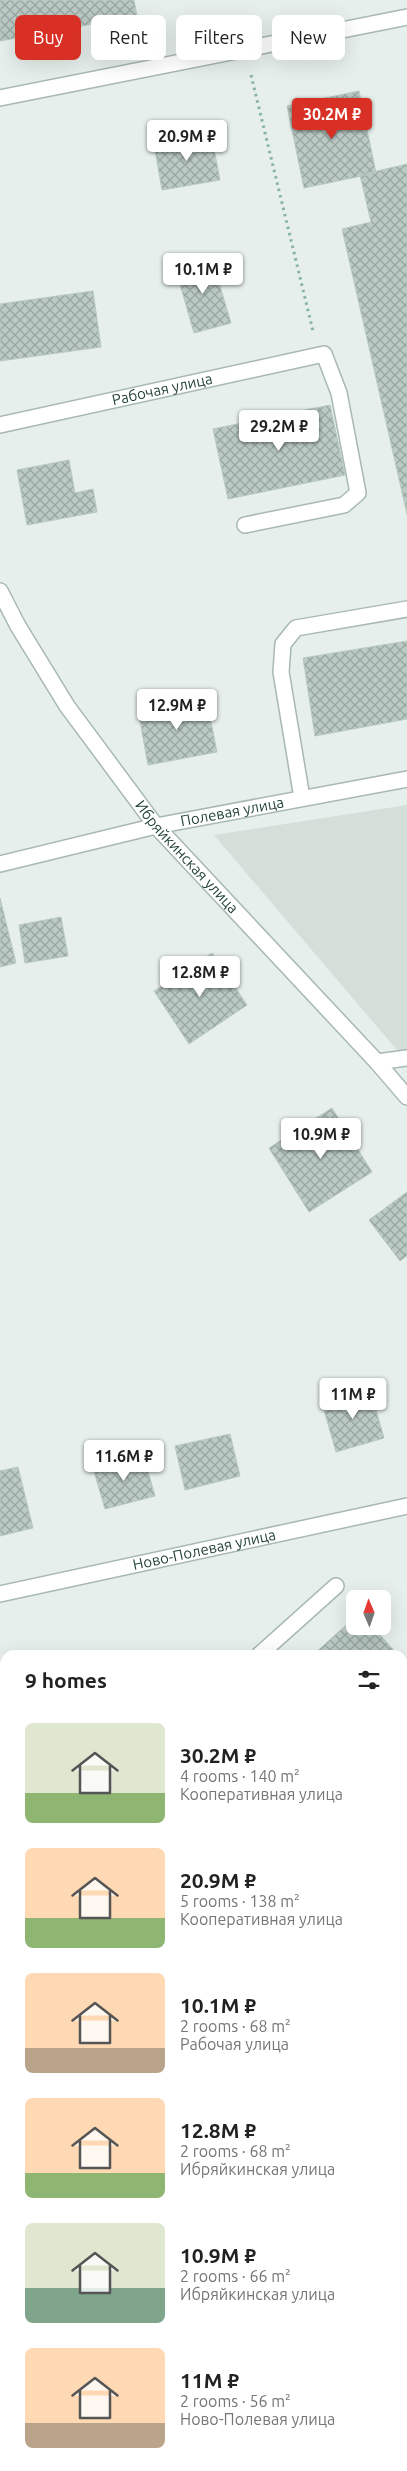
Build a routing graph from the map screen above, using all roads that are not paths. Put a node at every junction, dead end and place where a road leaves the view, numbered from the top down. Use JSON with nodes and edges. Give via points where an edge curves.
{"nodes":[{"id":1,"x":407,"y":17,"type":"edge"},
{"id":2,"x":0,"y":98,"type":"edge"},
{"id":3,"x":0,"y":425,"type":"edge"},
{"id":4,"x":245,"y":525,"type":"dead end"},
{"id":5,"x":0,"y":591,"type":"edge"},
{"id":6,"x":407,"y":609,"type":"edge"},
{"id":7,"x":407,"y":779,"type":"edge"},
{"id":8,"x":302,"y":798,"type":"junction"},
{"id":9,"x":156,"y":826,"type":"junction"},
{"id":10,"x":0,"y":864,"type":"edge"},
{"id":11,"x":407,"y":1058,"type":"edge"},
{"id":12,"x":377,"y":1062,"type":"junction"},
{"id":13,"x":407,"y":1097,"type":"edge"},
{"id":14,"x":407,"y":1506,"type":"edge"},
{"id":15,"x":336,"y":1586,"type":"dead end"},
{"id":16,"x":0,"y":1594,"type":"edge"},
{"id":17,"x":265,"y":1650,"type":"edge"}],
"edges":[{"from":1,"to":2,"type":"street"},
{"from":3,"to":4,"type":"street","name":"Рабочая улица","via":[[324,354],[339,393],[358,493],[344,505]]},
{"from":5,"to":9,"type":"street","name":"Ибряйкинская улица","via":[[67,706]]},
{"from":6,"to":8,"type":"street","via":[[296,628],[283,644],[281,672]]},
{"from":7,"to":8,"type":"street","name":"Полевая улица"},
{"from":8,"to":9,"type":"street","name":"Полевая улица"},
{"from":9,"to":10,"type":"street","name":"Полевая улица"},
{"from":9,"to":12,"type":"street","name":"Ибряйкинская улица"},
{"from":11,"to":12,"type":"street"},
{"from":12,"to":13,"type":"street","name":"Ибряйкинская улица"},
{"from":14,"to":16,"type":"street","name":"Ново-Полевая улица"},
{"from":15,"to":17,"type":"street"}]}
